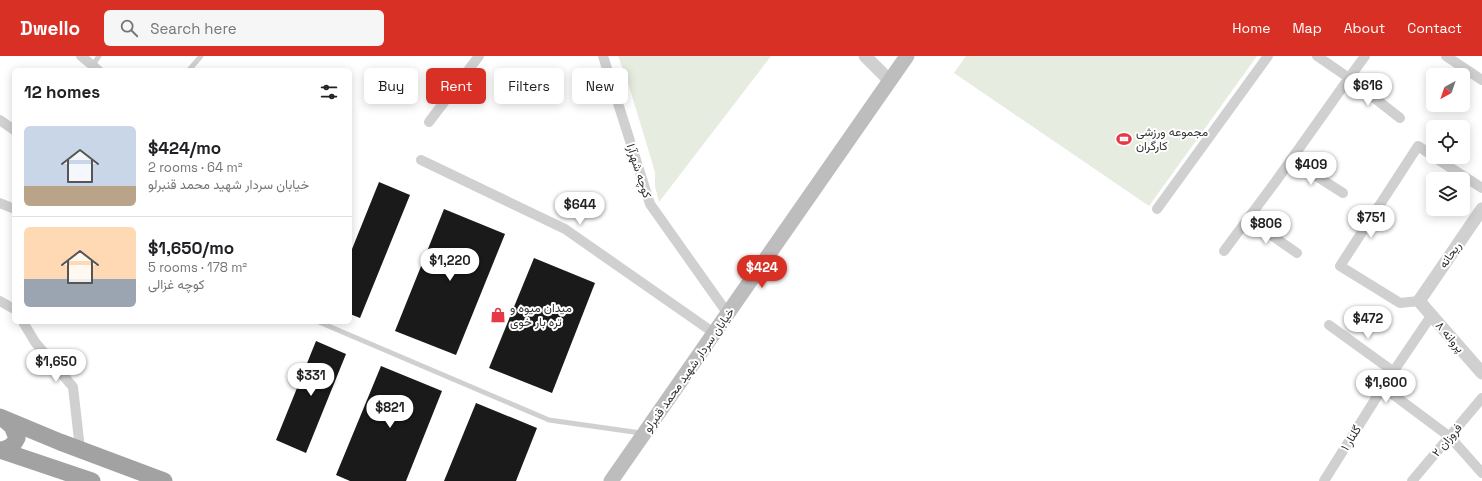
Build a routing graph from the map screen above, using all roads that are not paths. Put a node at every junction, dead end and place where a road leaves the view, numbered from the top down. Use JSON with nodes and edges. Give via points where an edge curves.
{"nodes":[{"id":1,"x":81,"y":56,"type":"edge"},
{"id":2,"x":99,"y":56,"type":"edge"},
{"id":3,"x":201,"y":56,"type":"edge"},
{"id":4,"x":479,"y":56,"type":"edge"},
{"id":5,"x":603,"y":56,"type":"edge"},
{"id":6,"x":865,"y":56,"type":"edge"},
{"id":7,"x":908,"y":56,"type":"edge"},
{"id":8,"x":1268,"y":56,"type":"edge"},
{"id":9,"x":1317,"y":56,"type":"edge"},
{"id":10,"x":1365,"y":56,"type":"edge"},
{"id":11,"x":1446,"y":56,"type":"edge"},
{"id":12,"x":95,"y":68,"type":"edge"},
{"id":13,"x":191,"y":68,"type":"edge"},
{"id":14,"x":1349,"y":78,"type":"junction"},
{"id":15,"x":1482,"y":80,"type":"edge"},
{"id":16,"x":890,"y":81,"type":"junction"},
{"id":17,"x":1400,"y":118,"type":"dead end"},
{"id":18,"x":0,"y":120,"type":"edge"},
{"id":19,"x":429,"y":122,"type":"dead end"},
{"id":20,"x":12,"y":129,"type":"edge"},
{"id":21,"x":1426,"y":152,"type":"edge"},
{"id":22,"x":421,"y":160,"type":"dead end"},
{"id":23,"x":1291,"y":160,"type":"junction"},
{"id":24,"x":1445,"y":164,"type":"edge"},
{"id":25,"x":1482,"y":188,"type":"edge"},
{"id":26,"x":1343,"y":193,"type":"dead end"},
{"id":27,"x":0,"y":203,"type":"edge"},
{"id":28,"x":12,"y":208,"type":"dead end"},
{"id":29,"x":1157,"y":208,"type":"dead end"},
{"id":30,"x":1482,"y":209,"type":"edge"},
{"id":31,"x":1248,"y":219,"type":"junction"},
{"id":32,"x":1224,"y":252,"type":"dead end"},
{"id":33,"x":1297,"y":253,"type":"dead end"},
{"id":34,"x":0,"y":301,"type":"edge"},
{"id":35,"x":1418,"y":301,"type":"junction"},
{"id":36,"x":12,"y":308,"type":"edge"},
{"id":37,"x":728,"y":314,"type":"junction"},
{"id":38,"x":1431,"y":316,"type":"junction"},
{"id":39,"x":24,"y":324,"type":"edge"},
{"id":40,"x":324,"y":324,"type":"edge"},
{"id":41,"x":1330,"y":325,"type":"dead end"},
{"id":42,"x":714,"y":334,"type":"junction"},
{"id":43,"x":1394,"y":372,"type":"junction"},
{"id":44,"x":1482,"y":373,"type":"edge"},
{"id":45,"x":1384,"y":387,"type":"junction"},
{"id":46,"x":1482,"y":398,"type":"edge"},
{"id":47,"x":3,"y":418,"type":"edge"},
{"id":48,"x":644,"y":433,"type":"junction"},
{"id":49,"x":1450,"y":437,"type":"junction"},
{"id":50,"x":80,"y":449,"type":"junction"},
{"id":51,"x":1,"y":450,"type":"edge"},
{"id":52,"x":1482,"y":473,"type":"edge"},
{"id":53,"x":92,"y":481,"type":"edge"},
{"id":54,"x":164,"y":481,"type":"edge"},
{"id":55,"x":611,"y":481,"type":"edge"},
{"id":56,"x":1324,"y":481,"type":"edge"},
{"id":57,"x":1412,"y":481,"type":"edge"}],
"edges":[{"from":1,"to":12,"type":"street"},
{"from":2,"to":12,"type":"lane"},
{"from":3,"to":13,"type":"lane"},
{"from":4,"to":19,"type":"street"},
{"from":5,"to":37,"type":"street","name":"کوچه شهرآرا","via":[[650,204]]},
{"from":6,"to":16,"type":"street"},
{"from":7,"to":16,"type":"main road","name":"خیابان سردار شهید محمد قنبرلو"},
{"from":8,"to":29,"type":"street"},
{"from":9,"to":14,"type":"street"},
{"from":10,"to":14,"type":"street"},
{"from":11,"to":15,"type":"street"},
{"from":14,"to":17,"type":"street"},
{"from":14,"to":23,"type":"street"},
{"from":16,"to":37,"type":"main road","name":"خیابان سردار شهید محمد قنبرلو"},
{"from":18,"to":20,"type":"street"},
{"from":21,"to":35,"type":"street","via":[[1418,146],[1340,266],[1400,303]]},
{"from":22,"to":42,"type":"street","via":[[565,229]]},
{"from":23,"to":26,"type":"street"},
{"from":23,"to":31,"type":"street"},
{"from":24,"to":25,"type":"street"},
{"from":27,"to":28,"type":"street"},
{"from":30,"to":35,"type":"street","name":"ریحانه"},
{"from":31,"to":32,"type":"street"},
{"from":31,"to":33,"type":"street"},
{"from":34,"to":36,"type":"street"},
{"from":35,"to":38,"type":"street","name":"پروانه ۸"},
{"from":37,"to":42,"type":"main road","name":"خیابان سردار شهید محمد قنبرلو"},
{"from":38,"to":43,"type":"street","name":"۱ گلنار"},
{"from":38,"to":44,"type":"street","name":"پروانه ۸"},
{"from":39,"to":50,"type":"street","via":[[35,342],[73,387]]},
{"from":40,"to":48,"type":"lane","via":[[549,420]]},
{"from":41,"to":43,"type":"street"},
{"from":42,"to":48,"type":"main road","name":"خیابان سردار شهید محمد قنبرلو"},
{"from":43,"to":45,"type":"street","name":"۱ گلنار"},
{"from":45,"to":49,"type":"street"},
{"from":45,"to":56,"type":"street","name":"۱ گلنار"},
{"from":46,"to":49,"type":"street","name":"۲ فروزان"},
{"from":47,"to":50,"type":"highway"},
{"from":47,"to":51,"type":"highway","via":[[12,426],[17,438],[10,448]]},
{"from":48,"to":55,"type":"main road","name":"خیابان سردار شهید محمد قنبرلو"},
{"from":49,"to":52,"type":"street"},
{"from":49,"to":57,"type":"street","name":"۲ فروزان"},
{"from":50,"to":54,"type":"highway"},
{"from":51,"to":53,"type":"highway"}]}
